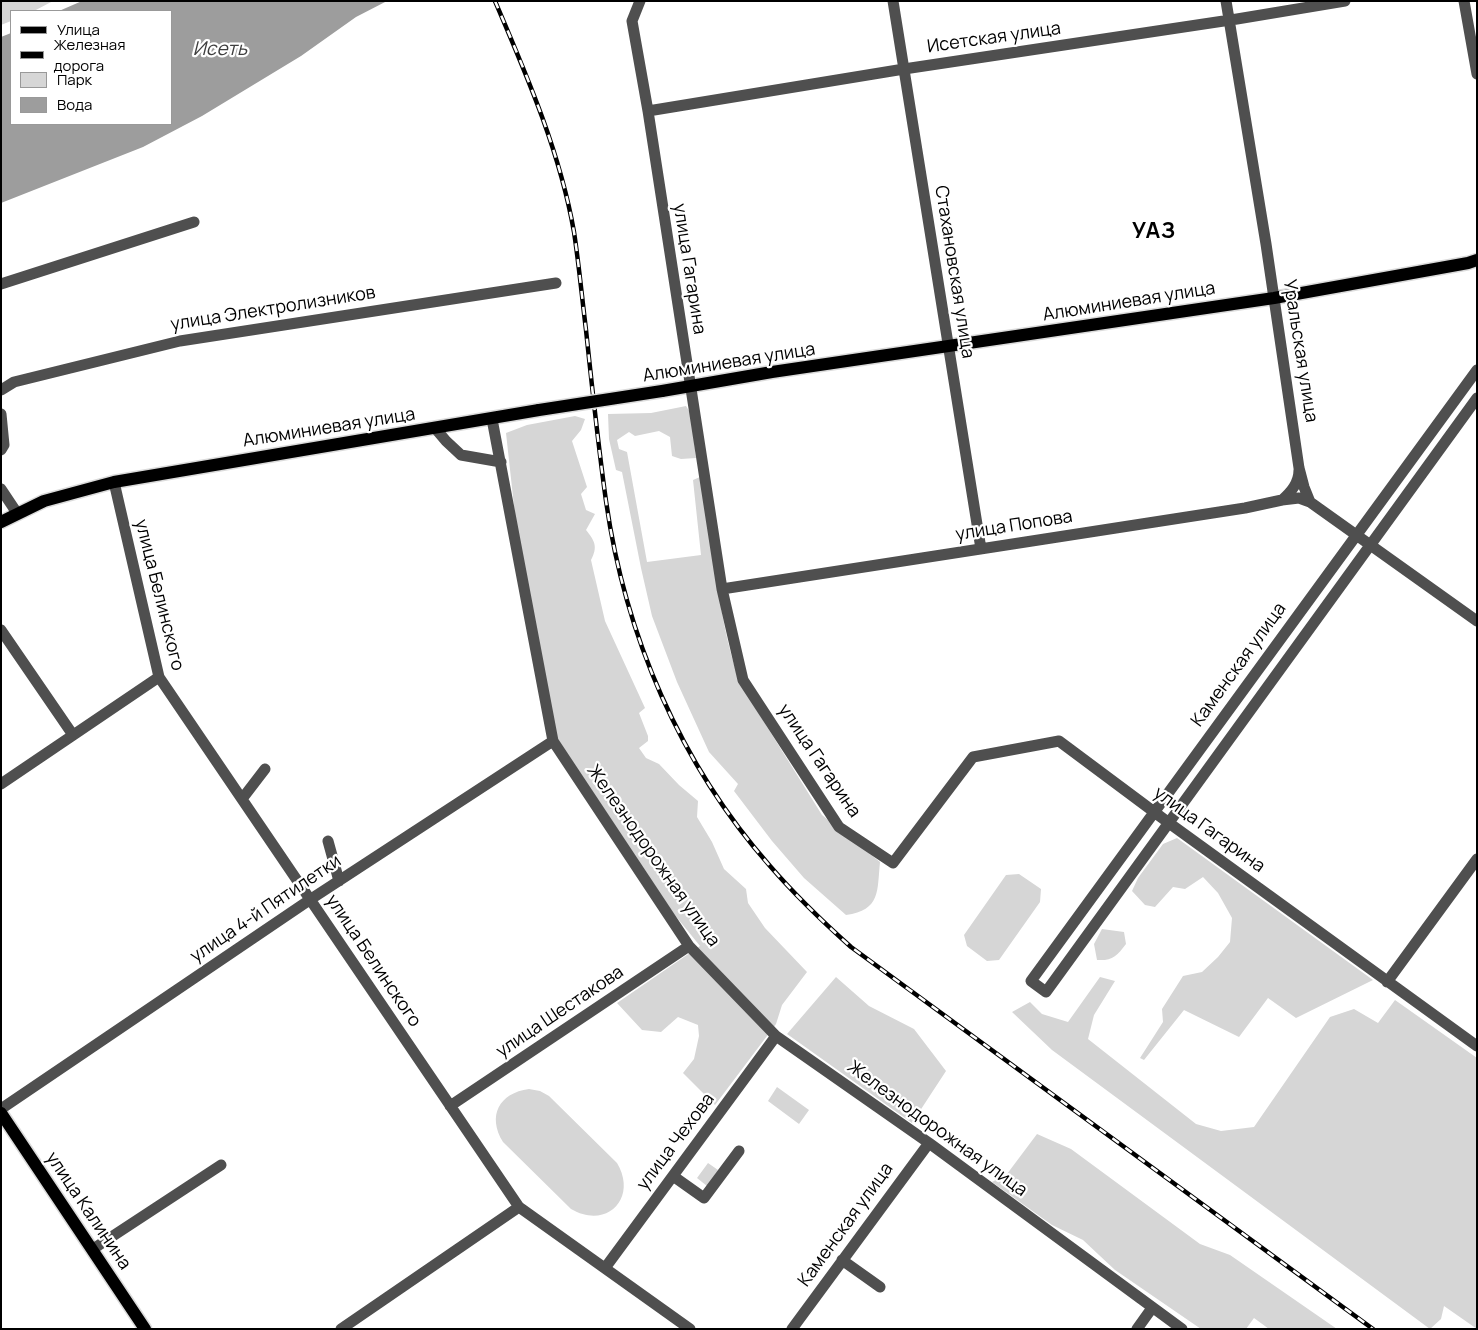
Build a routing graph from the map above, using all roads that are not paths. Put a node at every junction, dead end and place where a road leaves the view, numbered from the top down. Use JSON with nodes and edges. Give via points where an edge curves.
{"nodes":[{"id":1,"x":640,"y":1,"type":"edge"},
{"id":2,"x":893,"y":1,"type":"edge"},
{"id":3,"x":1226,"y":1,"type":"edge"},
{"id":4,"x":1345,"y":1,"type":"edge"},
{"id":5,"x":1464,"y":1,"type":"edge"},
{"id":6,"x":1229,"y":20,"type":"junction"},
{"id":7,"x":904,"y":69,"type":"junction"},
{"id":8,"x":1477,"y":74,"type":"edge"},
{"id":9,"x":648,"y":111,"type":"junction"},
{"id":10,"x":194,"y":222,"type":"dead end"},
{"id":11,"x":1474,"y":262,"type":"edge"},
{"id":12,"x":556,"y":283,"type":"dead end"},
{"id":13,"x":1,"y":284,"type":"edge"},
{"id":14,"x":1274,"y":298,"type":"junction"},
{"id":15,"x":948,"y":347,"type":"junction"},
{"id":16,"x":1477,"y":370,"type":"edge"},
{"id":17,"x":690,"y":387,"type":"junction"},
{"id":18,"x":1,"y":390,"type":"edge"},
{"id":19,"x":1475,"y":405,"type":"edge"},
{"id":20,"x":1,"y":414,"type":"edge"},
{"id":21,"x":492,"y":419,"type":"junction"},
{"id":22,"x":435,"y":428,"type":"junction"},
{"id":23,"x":1,"y":450,"type":"edge"},
{"id":24,"x":500,"y":462,"type":"junction"},
{"id":25,"x":1299,"y":468,"type":"junction"},
{"id":26,"x":114,"y":482,"type":"junction"},
{"id":27,"x":1,"y":489,"type":"edge"},
{"id":28,"x":1282,"y":500,"type":"junction"},
{"id":29,"x":1310,"y":502,"type":"junction"},
{"id":30,"x":17,"y":513,"type":"junction"},
{"id":31,"x":1,"y":522,"type":"edge"},
{"id":32,"x":1355,"y":536,"type":"junction"},
{"id":33,"x":1370,"y":546,"type":"junction"},
{"id":34,"x":980,"y":549,"type":"junction"},
{"id":35,"x":722,"y":589,"type":"junction"},
{"id":36,"x":1477,"y":622,"type":"edge"},
{"id":37,"x":1,"y":630,"type":"edge"},
{"id":38,"x":159,"y":677,"type":"junction"},
{"id":39,"x":73,"y":735,"type":"junction"},
{"id":40,"x":553,"y":741,"type":"junction"},
{"id":41,"x":265,"y":769,"type":"dead end"},
{"id":42,"x":1,"y":784,"type":"edge"},
{"id":43,"x":242,"y":799,"type":"junction"},
{"id":44,"x":1154,"y":812,"type":"junction"},
{"id":45,"x":1169,"y":823,"type":"junction"},
{"id":46,"x":328,"y":841,"type":"dead end"},
{"id":47,"x":1477,"y":859,"type":"edge"},
{"id":48,"x":339,"y":881,"type":"junction"},
{"id":49,"x":311,"y":899,"type":"junction"},
{"id":50,"x":689,"y":946,"type":"junction"},
{"id":51,"x":1387,"y":982,"type":"junction"},
{"id":52,"x":776,"y":1036,"type":"junction"},
{"id":53,"x":1477,"y":1046,"type":"edge"},
{"id":54,"x":450,"y":1106,"type":"junction"},
{"id":55,"x":1,"y":1109,"type":"edge"},
{"id":56,"x":1,"y":1113,"type":"edge"},
{"id":57,"x":929,"y":1143,"type":"junction"},
{"id":58,"x":739,"y":1151,"type":"dead end"},
{"id":59,"x":221,"y":1165,"type":"dead end"},
{"id":60,"x":673,"y":1176,"type":"junction"},
{"id":61,"x":519,"y":1207,"type":"junction"},
{"id":62,"x":93,"y":1249,"type":"junction"},
{"id":63,"x":842,"y":1260,"type":"junction"},
{"id":64,"x":605,"y":1268,"type":"junction"},
{"id":65,"x":880,"y":1287,"type":"dead end"},
{"id":66,"x":1152,"y":1308,"type":"junction"},
{"id":67,"x":145,"y":1329,"type":"edge"},
{"id":68,"x":341,"y":1329,"type":"edge"},
{"id":69,"x":690,"y":1329,"type":"edge"},
{"id":70,"x":792,"y":1329,"type":"edge"},
{"id":71,"x":1137,"y":1329,"type":"edge"},
{"id":72,"x":1182,"y":1329,"type":"edge"}],
"edges":[{"from":1,"to":9,"type":"street","name":"улица Гагарина","via":[[632,21]]},
{"from":2,"to":7,"type":"street","name":"Стахановская улица"},
{"from":3,"to":6,"type":"street","name":"Уральская улица"},
{"from":4,"to":6,"type":"street","name":"Исетская улица"},
{"from":5,"to":8,"type":"street"},
{"from":6,"to":7,"type":"street","name":"Исетская улица"},
{"from":6,"to":14,"type":"street","name":"Уральская улица"},
{"from":7,"to":9,"type":"street","name":"Исетская улица"},
{"from":7,"to":15,"type":"street","name":"Стахановская улица"},
{"from":9,"to":17,"type":"street","name":"улица Гагарина"},
{"from":10,"to":13,"type":"street"},
{"from":11,"to":14,"type":"main road","name":"Алюминиевая улица"},
{"from":12,"to":18,"type":"street","name":"улица Электролизников","via":[[180,341],[14,382]]},
{"from":14,"to":15,"type":"main road","name":"Алюминиевая улица"},
{"from":14,"to":25,"type":"street","name":"Уральская улица"},
{"from":15,"to":17,"type":"main road","name":"Алюминиевая улица"},
{"from":15,"to":34,"type":"street","name":"Стахановская улица"},
{"from":16,"to":32,"type":"street","name":"Каменская улица"},
{"from":17,"to":21,"type":"main road","name":"Алюминиевая улица","bridge":true},
{"from":17,"to":35,"type":"street","name":"улица Гагарина"},
{"from":19,"to":33,"type":"street","name":"Каменская улица"},
{"from":20,"to":23,"type":"street","via":[[4,446]]},
{"from":21,"to":22,"type":"main road","name":"Алюминиевая улица"},
{"from":21,"to":24,"type":"street","name":"Железнодорожная улица"},
{"from":22,"to":24,"type":"street","via":[[461,455]]},
{"from":22,"to":26,"type":"main road","name":"Алюминиевая улица"},
{"from":24,"to":40,"type":"street","name":"Железнодорожная улица"},
{"from":25,"to":28,"type":"street","via":[[1297,482]]},
{"from":25,"to":29,"type":"street","name":"Уральская улица"},
{"from":26,"to":30,"type":"main road","name":"Алюминиевая улица","via":[[44,501]]},
{"from":26,"to":38,"type":"street","name":"улица Белинского"},
{"from":27,"to":30,"type":"street"},
{"from":28,"to":29,"type":"street","name":"улица Попова","via":[[1299,498]]},
{"from":28,"to":34,"type":"street","name":"улица Попова"},
{"from":29,"to":32,"type":"street"},
{"from":30,"to":31,"type":"main road","name":"Алюминиевая улица"},
{"from":32,"to":33,"type":"street"},
{"from":32,"to":44,"type":"street","name":"Каменская улица"},
{"from":33,"to":36,"type":"street"},
{"from":33,"to":45,"type":"street","name":"Каменская улица"},
{"from":34,"to":35,"type":"street","name":"улица Попова"},
{"from":35,"to":44,"type":"street","name":"улица Гагарина","via":[[743,680],[839,827],[893,864],[973,757],[1059,741]]},
{"from":37,"to":39,"type":"street"},
{"from":38,"to":39,"type":"street"},
{"from":38,"to":43,"type":"street","name":"улица Белинского"},
{"from":39,"to":42,"type":"street"},
{"from":40,"to":48,"type":"street","name":"улица 4-й Пятилетки"},
{"from":40,"to":50,"type":"street","name":"Железнодорожная улица"},
{"from":41,"to":43,"type":"street"},
{"from":43,"to":49,"type":"street","name":"улица Белинского"},
{"from":44,"to":45,"type":"street","name":"улица Гагарина"},
{"from":44,"to":45,"type":"street","name":"Каменская улица","via":[[1031,981],[1046,992]]},
{"from":45,"to":51,"type":"street","name":"улица Гагарина"},
{"from":46,"to":48,"type":"street"},
{"from":47,"to":51,"type":"street"},
{"from":48,"to":49,"type":"street","name":"улица 4-й Пятилетки"},
{"from":49,"to":54,"type":"street","name":"улица Белинского"},
{"from":49,"to":55,"type":"street","name":"улица 4-й Пятилетки"},
{"from":50,"to":52,"type":"street","name":"Железнодорожная улица"},
{"from":50,"to":54,"type":"street","name":"улица Шестакова"},
{"from":51,"to":53,"type":"street","name":"улица Гагарина"},
{"from":52,"to":57,"type":"street","name":"Железнодорожная улица"},
{"from":52,"to":60,"type":"street","name":"улица Чехова"},
{"from":54,"to":61,"type":"street","name":"улица Белинского"},
{"from":56,"to":62,"type":"main road","name":"улица Калинина"},
{"from":57,"to":63,"type":"street","name":"Каменская улица"},
{"from":57,"to":66,"type":"street","name":"Железнодорожная улица"},
{"from":58,"to":60,"type":"street","via":[[704,1198]]},
{"from":59,"to":62,"type":"street"},
{"from":60,"to":64,"type":"street","name":"улица Чехова"},
{"from":61,"to":64,"type":"street","name":"улица Белинского"},
{"from":61,"to":68,"type":"street"},
{"from":62,"to":67,"type":"main road","name":"улица Калинина"},
{"from":63,"to":65,"type":"street"},
{"from":63,"to":70,"type":"street","name":"Каменская улица"},
{"from":64,"to":69,"type":"street","name":"улица Белинского"},
{"from":66,"to":71,"type":"street"},
{"from":66,"to":72,"type":"street","name":"Железнодорожная улица"}]}
